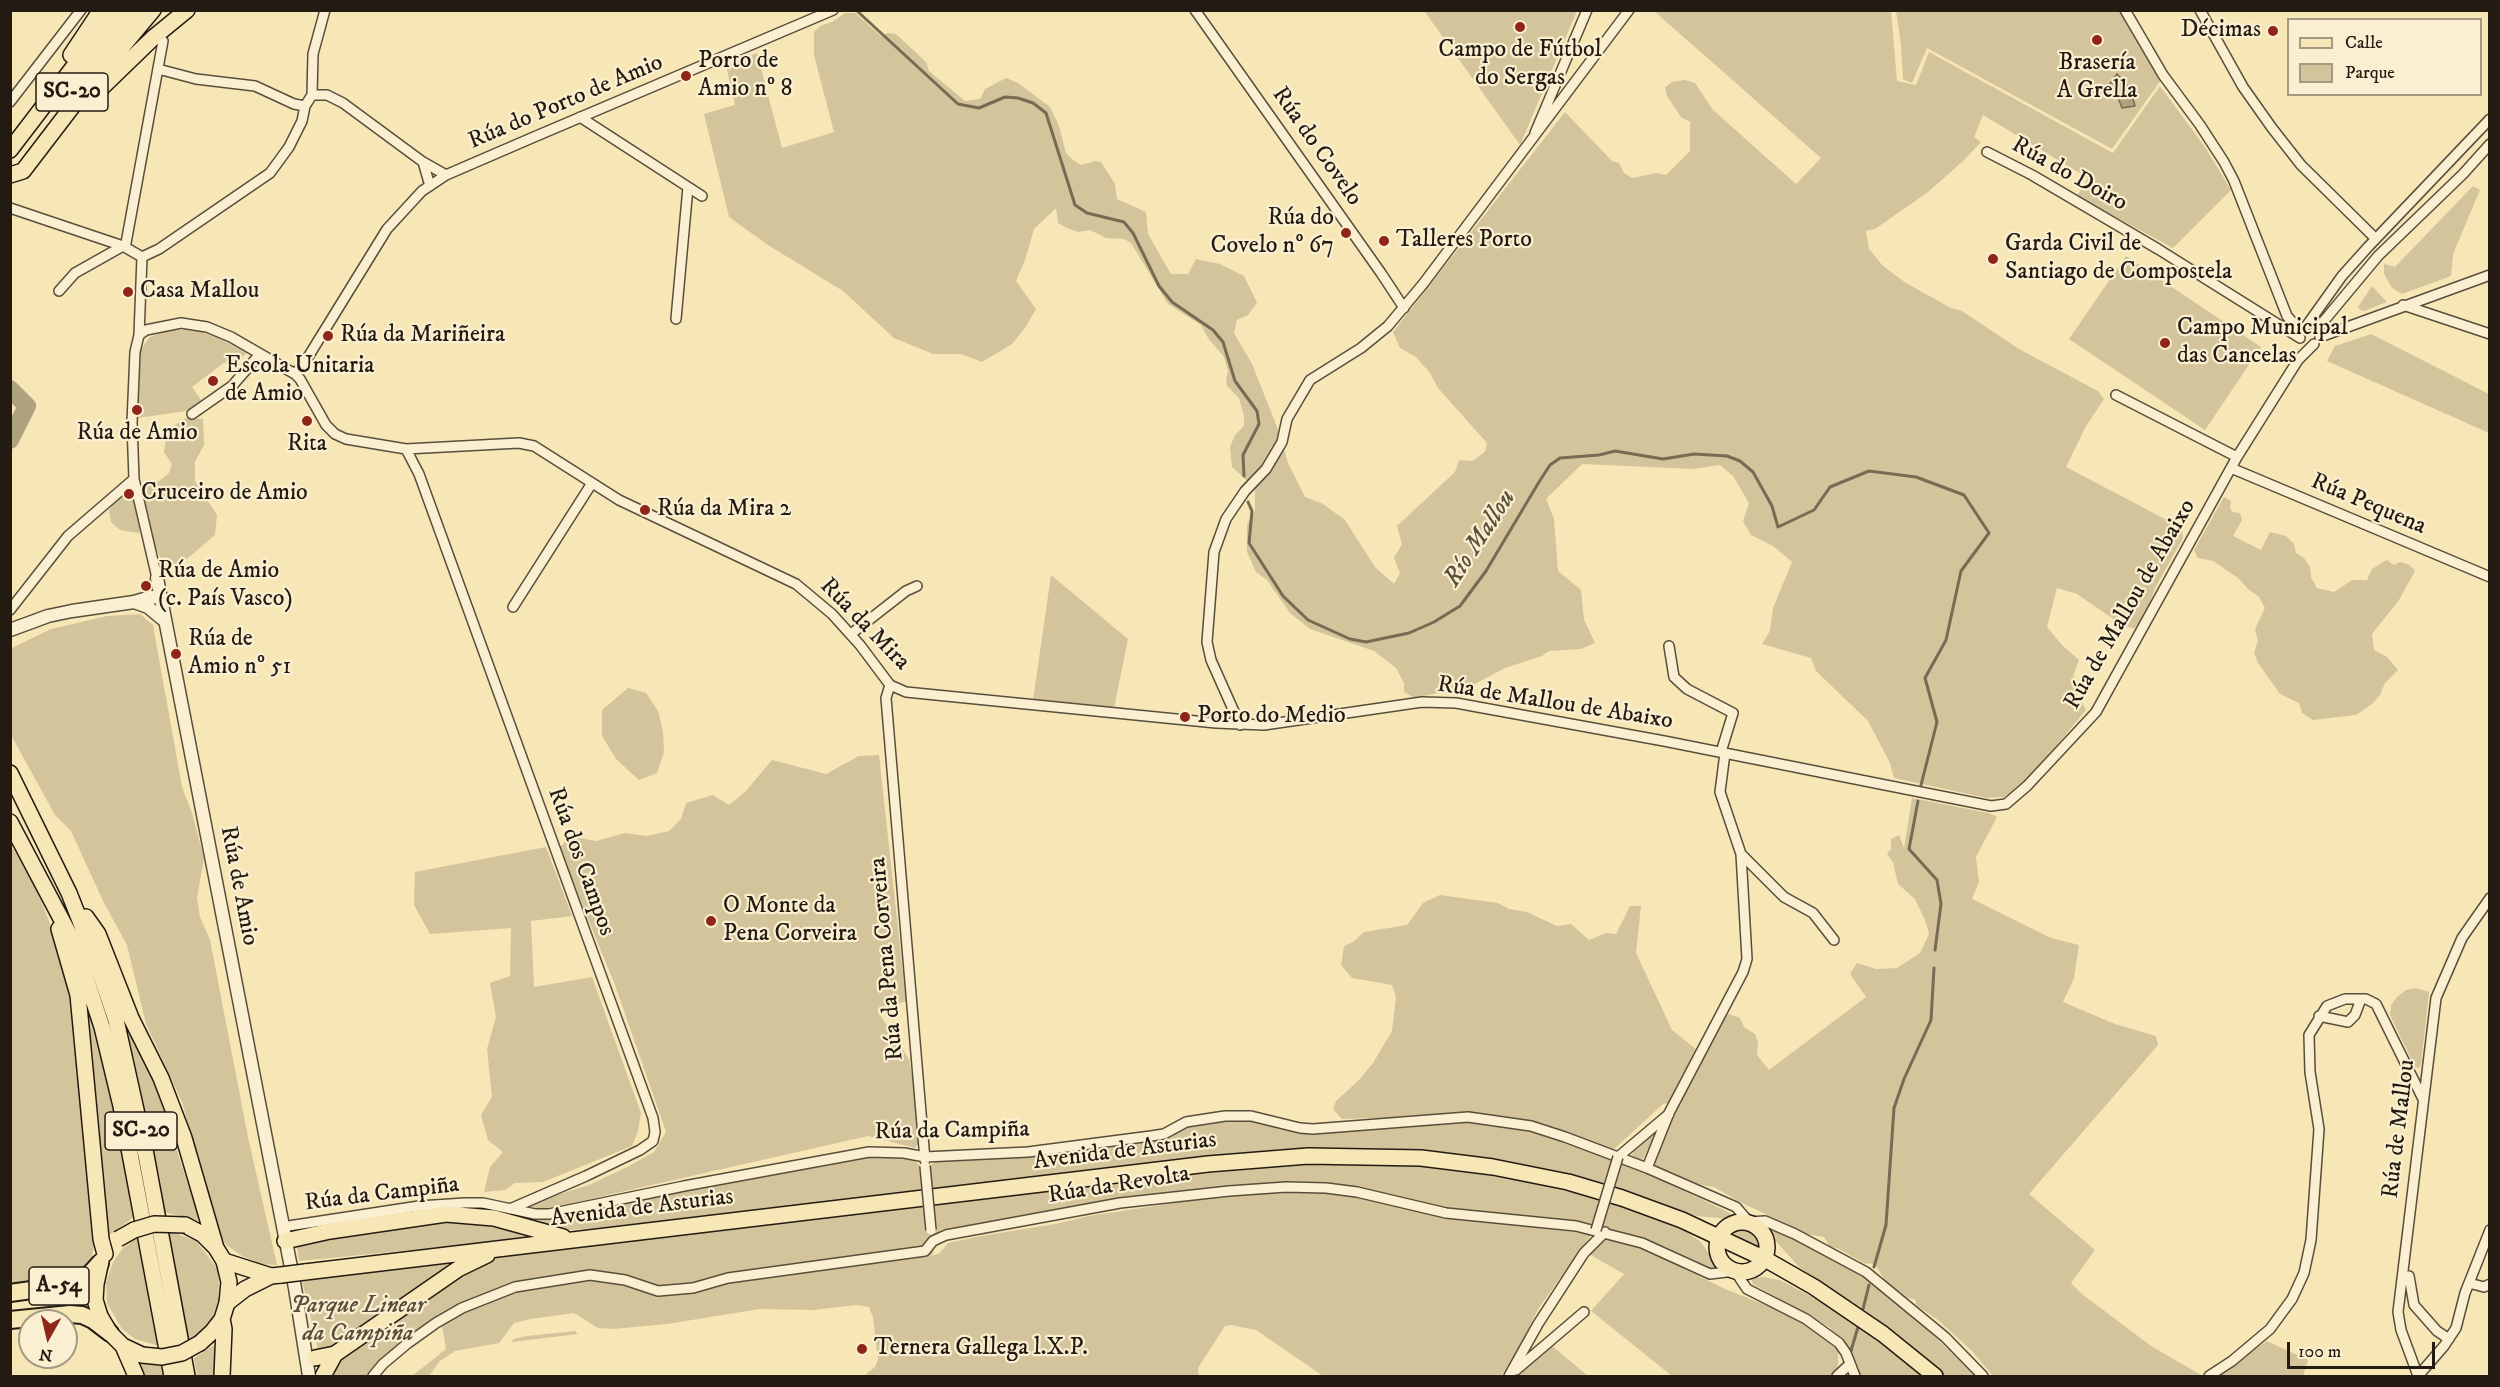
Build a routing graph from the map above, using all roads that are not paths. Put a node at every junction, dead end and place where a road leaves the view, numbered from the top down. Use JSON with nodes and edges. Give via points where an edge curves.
{"nodes":[{"id":1,"x":81,"y":10,"type":"edge"},
{"id":2,"x":101,"y":10,"type":"edge"},
{"id":3,"x":117,"y":10,"type":"edge"},
{"id":4,"x":134,"y":10,"type":"edge"},
{"id":5,"x":153,"y":10,"type":"edge"},
{"id":6,"x":188,"y":10,"type":"edge"},
{"id":7,"x":325,"y":10,"type":"edge"},
{"id":8,"x":833,"y":10,"type":"edge"},
{"id":9,"x":1195,"y":10,"type":"edge"},
{"id":10,"x":1587,"y":10,"type":"edge"},
{"id":11,"x":1629,"y":10,"type":"edge"},
{"id":12,"x":2125,"y":10,"type":"edge"},
{"id":13,"x":2200,"y":10,"type":"edge"},
{"id":14,"x":163,"y":41,"type":"dead end"},
{"id":15,"x":158,"y":69,"type":"junction"},
{"id":16,"x":61,"y":84,"type":"junction"},
{"id":17,"x":312,"y":95,"type":"junction"},
{"id":18,"x":10,"y":102,"type":"edge"},
{"id":19,"x":305,"y":106,"type":"junction"},
{"id":20,"x":580,"y":117,"type":"junction"},
{"id":21,"x":2490,"y":119,"type":"edge"},
{"id":22,"x":1537,"y":135,"type":"junction"},
{"id":23,"x":49,"y":137,"type":"junction"},
{"id":24,"x":2490,"y":144,"type":"edge"},
{"id":25,"x":10,"y":150,"type":"edge"},
{"id":26,"x":1987,"y":152,"type":"dead end"},
{"id":27,"x":423,"y":162,"type":"junction"},
{"id":28,"x":10,"y":175,"type":"edge"},
{"id":29,"x":446,"y":175,"type":"junction"},
{"id":30,"x":430,"y":186,"type":"junction"},
{"id":31,"x":688,"y":187,"type":"junction"},
{"id":32,"x":702,"y":196,"type":"dead end"},
{"id":33,"x":10,"y":208,"type":"edge"},
{"id":34,"x":2375,"y":238,"type":"junction"},
{"id":35,"x":123,"y":246,"type":"junction"},
{"id":36,"x":142,"y":257,"type":"junction"},
{"id":37,"x":2490,"y":275,"type":"edge"},
{"id":38,"x":59,"y":291,"type":"dead end"},
{"id":39,"x":2428,"y":297,"type":"junction"},
{"id":40,"x":2403,"y":305,"type":"junction"},
{"id":41,"x":1404,"y":308,"type":"junction"},
{"id":42,"x":2438,"y":315,"type":"junction"},
{"id":43,"x":2287,"y":316,"type":"junction"},
{"id":44,"x":676,"y":319,"type":"dead end"},
{"id":45,"x":2302,"y":325,"type":"junction"},
{"id":46,"x":2284,"y":327,"type":"junction"},
{"id":47,"x":2490,"y":334,"type":"edge"},
{"id":48,"x":139,"y":335,"type":"junction"},
{"id":49,"x":2318,"y":335,"type":"junction"},
{"id":50,"x":2301,"y":340,"type":"junction"},
{"id":51,"x":260,"y":354,"type":"junction"},
{"id":52,"x":2298,"y":360,"type":"junction"},
{"id":53,"x":295,"y":374,"type":"junction"},
{"id":54,"x":2116,"y":395,"type":"dead end"},
{"id":55,"x":192,"y":414,"type":"dead end"},
{"id":56,"x":406,"y":449,"type":"junction"},
{"id":57,"x":2237,"y":458,"type":"junction"},
{"id":58,"x":2232,"y":468,"type":"junction"},
{"id":59,"x":135,"y":478,"type":"junction"},
{"id":60,"x":592,"y":483,"type":"junction"},
{"id":61,"x":2490,"y":577,"type":"edge"},
{"id":62,"x":157,"y":578,"type":"junction"},
{"id":63,"x":917,"y":586,"type":"dead end"},
{"id":64,"x":161,"y":599,"type":"junction"},
{"id":65,"x":134,"y":602,"type":"junction"},
{"id":66,"x":513,"y":607,"type":"dead end"},
{"id":67,"x":10,"y":610,"type":"edge"},
{"id":68,"x":165,"y":621,"type":"junction"},
{"id":69,"x":10,"y":630,"type":"edge"},
{"id":70,"x":851,"y":634,"type":"junction"},
{"id":71,"x":1669,"y":646,"type":"dead end"},
{"id":72,"x":890,"y":685,"type":"junction"},
{"id":73,"x":1240,"y":725,"type":"junction"},
{"id":74,"x":1723,"y":752,"type":"junction"},
{"id":75,"x":10,"y":773,"type":"edge"},
{"id":76,"x":10,"y":822,"type":"edge"},
{"id":77,"x":1741,"y":854,"type":"junction"},
{"id":78,"x":41,"y":879,"type":"junction"},
{"id":79,"x":69,"y":893,"type":"junction"},
{"id":80,"x":2490,"y":898,"type":"edge"},
{"id":81,"x":1834,"y":940,"type":"dead end"},
{"id":82,"x":2361,"y":999,"type":"junction"},
{"id":83,"x":2319,"y":1016,"type":"junction"},
{"id":84,"x":2423,"y":1099,"type":"junction"},
{"id":85,"x":1670,"y":1113,"type":"junction"},
{"id":86,"x":1618,"y":1157,"type":"junction"},
{"id":87,"x":925,"y":1161,"type":"junction"},
{"id":88,"x":1647,"y":1167,"type":"junction"},
{"id":89,"x":510,"y":1209,"type":"junction"},
{"id":90,"x":1749,"y":1222,"type":"junction"},
{"id":91,"x":1731,"y":1224,"type":"junction"},
{"id":92,"x":1695,"y":1226,"type":"junction"},
{"id":93,"x":2490,"y":1230,"type":"edge"},
{"id":94,"x":1601,"y":1231,"type":"junction"},
{"id":95,"x":284,"y":1234,"type":"junction"},
{"id":96,"x":575,"y":1239,"type":"junction"},
{"id":97,"x":933,"y":1241,"type":"junction"},
{"id":98,"x":1718,"y":1242,"type":"junction"},
{"id":99,"x":1768,"y":1242,"type":"junction"},
{"id":100,"x":513,"y":1247,"type":"junction"},
{"id":101,"x":220,"y":1255,"type":"junction"},
{"id":102,"x":103,"y":1258,"type":"junction"},
{"id":103,"x":1765,"y":1259,"type":"junction"},
{"id":104,"x":1734,"y":1271,"type":"junction"},
{"id":105,"x":1750,"y":1271,"type":"junction"},
{"id":106,"x":2409,"y":1275,"type":"dead end"},
{"id":107,"x":276,"y":1276,"type":"junction"},
{"id":108,"x":1796,"y":1276,"type":"junction"},
{"id":109,"x":2469,"y":1283,"type":"junction"},
{"id":110,"x":2490,"y":1284,"type":"edge"},
{"id":111,"x":295,"y":1288,"type":"junction"},
{"id":112,"x":10,"y":1293,"type":"edge"},
{"id":113,"x":228,"y":1303,"type":"junction"},
{"id":114,"x":1584,"y":1312,"type":"dead end"},
{"id":115,"x":222,"y":1319,"type":"junction"},
{"id":116,"x":10,"y":1320,"type":"edge"},
{"id":117,"x":301,"y":1328,"type":"junction"},
{"id":118,"x":110,"y":1334,"type":"junction"},
{"id":119,"x":2449,"y":1339,"type":"junction"},
{"id":120,"x":123,"y":1347,"type":"junction"},
{"id":121,"x":335,"y":1354,"type":"junction"},
{"id":122,"x":315,"y":1358,"type":"junction"},
{"id":123,"x":1850,"y":1364,"type":"junction"},
{"id":124,"x":1510,"y":1375,"type":"edge"},
{"id":125,"x":136,"y":1377,"type":"edge"},
{"id":126,"x":172,"y":1377,"type":"edge"},
{"id":127,"x":187,"y":1377,"type":"edge"},
{"id":128,"x":222,"y":1377,"type":"edge"},
{"id":129,"x":309,"y":1377,"type":"edge"},
{"id":130,"x":321,"y":1377,"type":"edge"},
{"id":131,"x":373,"y":1377,"type":"edge"},
{"id":132,"x":1837,"y":1377,"type":"edge"},
{"id":133,"x":1855,"y":1377,"type":"edge"},
{"id":134,"x":1935,"y":1377,"type":"edge"},
{"id":135,"x":1983,"y":1377,"type":"edge"},
{"id":136,"x":2209,"y":1377,"type":"edge"},
{"id":137,"x":2418,"y":1377,"type":"edge"}],
"edges":[{"from":1,"to":18,"type":"street"},
{"from":2,"to":16,"type":"main road","via":[[66,63]]},
{"from":3,"to":16,"type":"main road","number":"SC-20"},
{"from":4,"to":28,"type":"main road","number":"SC-20"},
{"from":5,"to":23,"type":"main road"},
{"from":6,"to":23,"type":"main road","via":[[154,37]]},
{"from":7,"to":17,"type":"street","via":[[313,54]]},
{"from":8,"to":20,"type":"street","name":"Rúa do Porto de Amio"},
{"from":9,"to":41,"type":"street","name":"Rúa do Covelo"},
{"from":10,"to":22,"type":"street","via":[[1540,118]]},
{"from":11,"to":22,"type":"street"},
{"from":12,"to":43,"type":"street","via":[[2234,181]]},
{"from":13,"to":34,"type":"street","via":[[2243,87],[2272,128],[2301,165]]},
{"from":14,"to":15,"type":"street"},
{"from":15,"to":19,"type":"street","via":[[196,79],[255,86]]},
{"from":15,"to":35,"type":"street"},
{"from":16,"to":25,"type":"main road","number":"SC-20"},
{"from":17,"to":19,"type":"street"},
{"from":17,"to":27,"type":"street","via":[[327,95],[344,103]]},
{"from":19,"to":36,"type":"street","via":[[302,122],[289,147],[270,173]]},
{"from":20,"to":29,"type":"street","name":"Rúa do Porto de Amio"},
{"from":20,"to":31,"type":"street"},
{"from":21,"to":34,"type":"street"},
{"from":22,"to":41,"type":"street"},
{"from":23,"to":28,"type":"main road","via":[[23,171]]},
{"from":24,"to":49,"type":"street","via":[[2378,256]]},
{"from":26,"to":46,"type":"street","name":"Rúa do Doiro","via":[[2158,249]]},
{"from":27,"to":29,"type":"street"},
{"from":27,"to":30,"type":"street"},
{"from":29,"to":30,"type":"street"},
{"from":30,"to":53,"type":"street","via":[[387,229]]},
{"from":31,"to":32,"type":"street"},
{"from":31,"to":44,"type":"street"},
{"from":33,"to":35,"type":"street"},
{"from":34,"to":45,"type":"street"},
{"from":35,"to":36,"type":"street"},
{"from":35,"to":38,"type":"street","via":[[75,273]]},
{"from":36,"to":48,"type":"street","name":"Rúa de Amio"},
{"from":37,"to":39,"type":"street"},
{"from":39,"to":40,"type":"street"},
{"from":39,"to":42,"type":"street"},
{"from":40,"to":42,"type":"street"},
{"from":40,"to":49,"type":"street"},
{"from":41,"to":73,"type":"street","via":[[1361,348],[1310,380],[1287,419],[1282,442],[1226,519],[1218,537],[1207,642]]},
{"from":42,"to":47,"type":"street"},
{"from":43,"to":45,"type":"street"},
{"from":43,"to":46,"type":"street"},
{"from":45,"to":46,"type":"street"},
{"from":45,"to":49,"type":"street","via":[[2313,324]]},
{"from":45,"to":50,"type":"street"},
{"from":46,"to":50,"type":"street","name":"Rúa do Doiro"},
{"from":48,"to":51,"type":"street","via":[[165,325],[194,324],[225,334]]},
{"from":48,"to":59,"type":"street","name":"Rúa de Amio","via":[[132,423]]},
{"from":49,"to":50,"type":"street","via":[[2307,345]]},
{"from":49,"to":52,"type":"street"},
{"from":50,"to":52,"type":"street"},
{"from":51,"to":53,"type":"street"},
{"from":51,"to":55,"type":"street","via":[[232,386]]},
{"from":52,"to":57,"type":"street"},
{"from":53,"to":56,"type":"street","name":"Rúa da Mira","via":[[335,434]]},
{"from":54,"to":57,"type":"street"},
{"from":56,"to":60,"type":"street","name":"Rúa da Mira","via":[[527,444]]},
{"from":56,"to":89,"type":"street","name":"Rúa dos Campos","via":[[419,474],[655,1132],[652,1141],[640,1150]]},
{"from":57,"to":58,"type":"street"},
{"from":58,"to":61,"type":"street","name":"Rúa Pequena"},
{"from":58,"to":74,"type":"street","name":"Rúa de Mallou de Abaixo","via":[[2096,712],[2028,786],[2006,804],[1991,806],[1947,799]]},
{"from":59,"to":62,"type":"street","name":"Rúa de Amio"},
{"from":59,"to":67,"type":"street","via":[[68,536]]},
{"from":60,"to":66,"type":"street"},
{"from":60,"to":70,"type":"street","name":"Rúa da Mira","via":[[619,500],[796,585]]},
{"from":62,"to":64,"type":"street","name":"Rúa de Amio"},
{"from":62,"to":65,"type":"street"},
{"from":63,"to":70,"type":"street"},
{"from":64,"to":65,"type":"street"},
{"from":64,"to":68,"type":"street","name":"Rúa de Amio"},
{"from":65,"to":68,"type":"street","via":[[148,607]]},
{"from":65,"to":69,"type":"street","via":[[48,616]]},
{"from":68,"to":95,"type":"street","name":"Rúa de Amio"},
{"from":70,"to":72,"type":"street","name":"Rúa da Mira"},
{"from":71,"to":74,"type":"street","name":"Rúa de Mallou de Abaixo","via":[[1674,677],[1687,689],[1732,713]]},
{"from":72,"to":73,"type":"street","name":"Rúa da Mira","via":[[906,692]]},
{"from":72,"to":87,"type":"street","name":"Rúa da Pena Corveira","via":[[886,698]]},
{"from":73,"to":74,"type":"street","name":"Rúa de Mallou de Abaixo","via":[[1302,721],[1422,702],[1456,703]]},
{"from":74,"to":77,"type":"street","via":[[1720,792]]},
{"from":75,"to":79,"type":"main road","number":"SC-20"},
{"from":76,"to":78,"type":"main road","number":"SC-20"},
{"from":77,"to":81,"type":"street","via":[[1784,897],[1813,913]]},
{"from":77,"to":85,"type":"street","via":[[1745,966]]},
{"from":78,"to":102,"type":"main road","via":[[78,995]]},
{"from":78,"to":126,"type":"main road","number":"SC-20","via":[[75,945],[102,1027],[121,1106]]},
{"from":79,"to":101,"type":"main road","via":[[98,934],[131,1018],[161,1078]]},
{"from":79,"to":127,"type":"main road","number":"SC-20","via":[[103,978],[123,1048]]},
{"from":80,"to":84,"type":"street","name":"Rúa de Mallou","via":[[2462,938],[2438,991]]},
{"from":82,"to":83,"type":"street","via":[[2332,1003]]},
{"from":82,"to":83,"type":"street","via":[[2348,1022]]},
{"from":82,"to":84,"type":"street","via":[[2372,1001],[2379,1009]]},
{"from":83,"to":136,"type":"street","via":[[2309,1035],[2319,1129],[2311,1240],[2304,1273],[2292,1299],[2270,1329]]},
{"from":84,"to":137,"type":"street","name":"Rúa de Mallou","via":[[2398,1312]]},
{"from":85,"to":86,"type":"street"},
{"from":85,"to":88,"type":"street"},
{"from":86,"to":87,"type":"street","name":"Rúa da Campiña","via":[[1543,1130],[1468,1117],[1313,1129],[1233,1116],[1197,1119],[1164,1134]]},
{"from":86,"to":88,"type":"street","name":"Rúa da Campiña"},
{"from":86,"to":94,"type":"street","bridge":true},
{"from":87,"to":89,"type":"street","name":"Rúa da Campiña","via":[[904,1153],[870,1152],[549,1214]]},
{"from":87,"to":97,"type":"street","name":"Rúa da Pena Corveira","bridge":true},
{"from":88,"to":90,"type":"street","name":"Rúa da Campiña","via":[[1736,1207]]},
{"from":89,"to":95,"type":"street","name":"Rúa da Campiña","via":[[483,1203],[419,1206]]},
{"from":90,"to":91,"type":"main road"},
{"from":90,"to":99,"type":"main road","via":[[1760,1228]]},
{"from":90,"to":135,"type":"street","via":[[1765,1221],[1866,1272],[1945,1337]]},
{"from":91,"to":92,"type":"main road"},
{"from":91,"to":98,"type":"main road"},
{"from":92,"to":96,"type":"main road","name":"Avenida de Asturias","via":[[1622,1198],[1533,1174],[1454,1161],[1347,1155],[1208,1164]]},
{"from":92,"to":98,"type":"main road"},
{"from":93,"to":109,"type":"street"},
{"from":94,"to":97,"type":"street","name":"Rúa da Revolta","via":[[1446,1213],[1336,1189],[1286,1187],[1120,1203],[946,1235]]},
{"from":94,"to":104,"type":"street","name":"Rúa da Revolta","via":[[1642,1243],[1710,1274]]},
{"from":94,"to":124,"type":"street","via":[[1538,1324]]},
{"from":95,"to":96,"type":"main road","via":[[446,1214],[494,1218]]},
{"from":95,"to":111,"type":"street","name":"Rúa de Amio"},
{"from":96,"to":100,"type":"main road","name":"Avenida de Asturias"},
{"from":97,"to":131,"type":"street","name":"Rúa da Revolta","via":[[925,1251],[728,1278],[693,1288],[658,1291],[625,1280],[590,1275],[515,1287],[436,1323],[383,1364]]},
{"from":98,"to":103,"type":"main road"},
{"from":98,"to":104,"type":"main road","via":[[1720,1260]]},
{"from":99,"to":103,"type":"main road"},
{"from":99,"to":108,"type":"main road"},
{"from":100,"to":107,"type":"main road","name":"Avenida de Asturias","bridge":true},
{"from":100,"to":121,"type":"main road","via":[[458,1269]]},
{"from":101,"to":102,"type":"main road","bridge":true,"via":[[202,1234],[185,1225],[154,1224],[118,1239]]},
{"from":101,"to":107,"type":"main road"},
{"from":101,"to":113,"type":"main road","via":[[229,1282]]},
{"from":102,"to":112,"type":"highway","number":"A-54","via":[[90,1274],[67,1285]]},
{"from":102,"to":118,"type":"main road","via":[[95,1300]]},
{"from":103,"to":105,"type":"main road"},
{"from":103,"to":108,"type":"main road"},
{"from":104,"to":105,"type":"main road"},
{"from":104,"to":123,"type":"street","via":[[1747,1289],[1806,1319],[1839,1343]]},
{"from":105,"to":108,"type":"main road"},
{"from":106,"to":119,"type":"street","via":[[2414,1305]]},
{"from":107,"to":113,"type":"main road","via":[[245,1289]]},
{"from":108,"to":134,"type":"main road","via":[[1883,1334]]},
{"from":109,"to":110,"type":"street","via":[[2480,1287]]},
{"from":109,"to":119,"type":"street"},
{"from":111,"to":117,"type":"street","name":"Rúa de Amio"},
{"from":111,"to":122,"type":"street","name":"Rúa de Amio"},
{"from":113,"to":115,"type":"main road"},
{"from":114,"to":124,"type":"street"},
{"from":115,"to":120,"type":"main road","bridge":true,"via":[[200,1343],[182,1353],[142,1355]]},
{"from":115,"to":128,"type":"main road"},
{"from":116,"to":118,"type":"highway","number":"A-54","via":[[82,1315]]},
{"from":117,"to":122,"type":"street","name":"Rúa de Amio","via":[[310,1356]]},
{"from":117,"to":129,"type":"street","name":"Rúa de Amio"},
{"from":118,"to":120,"type":"main road"},
{"from":119,"to":137,"type":"street"},
{"from":120,"to":125,"type":"main road"},
{"from":121,"to":122,"type":"main road"},
{"from":121,"to":130,"type":"main road"},
{"from":122,"to":130,"type":"street","name":"Rúa de Amio"},
{"from":123,"to":132,"type":"street"},
{"from":123,"to":133,"type":"street"}]}
